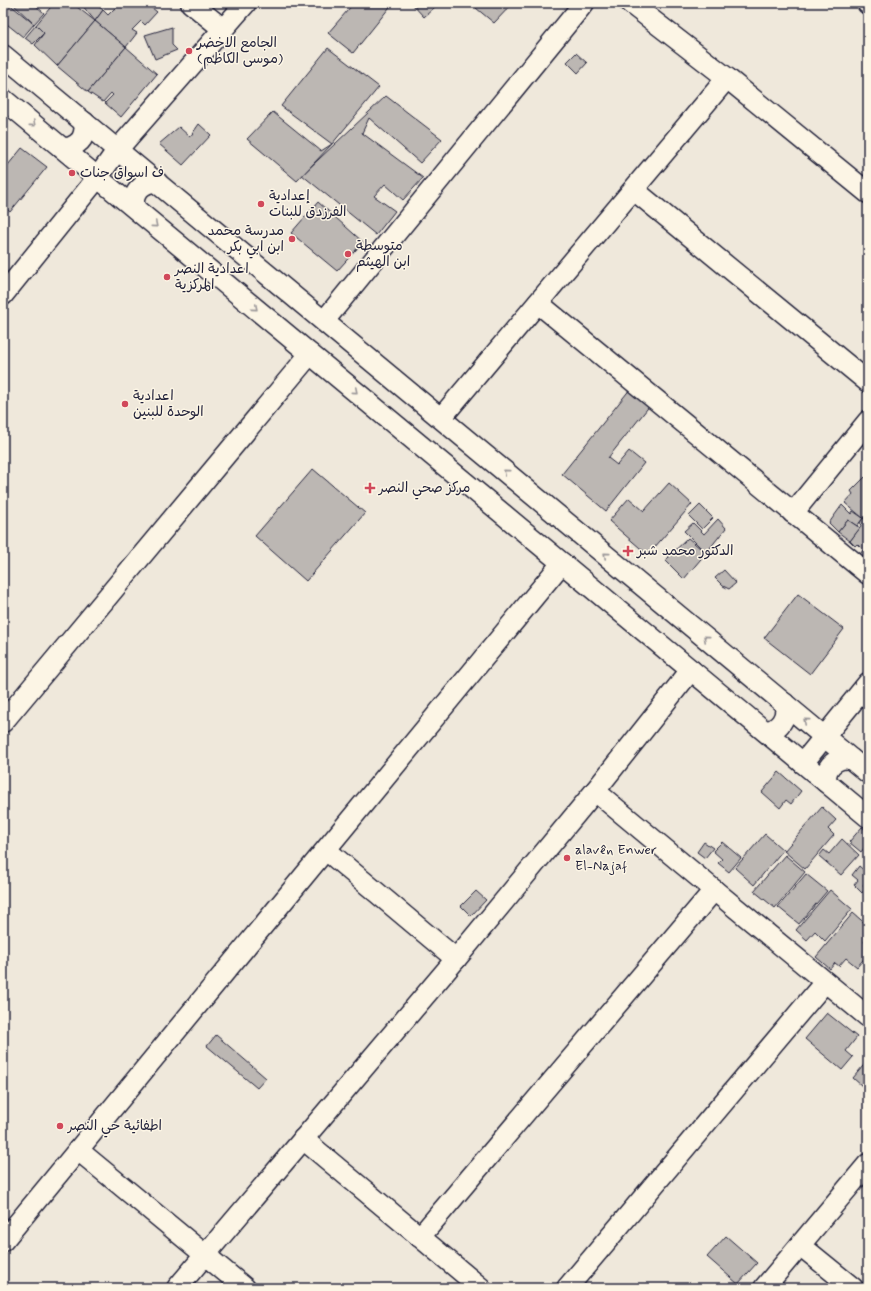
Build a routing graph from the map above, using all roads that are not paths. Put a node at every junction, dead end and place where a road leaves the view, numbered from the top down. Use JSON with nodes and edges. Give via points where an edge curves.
{"nodes":[{"id":1,"x":191,"y":3,"type":"edge"},
{"id":2,"x":246,"y":3,"type":"edge"},
{"id":3,"x":584,"y":3,"type":"edge"},
{"id":4,"x":630,"y":3,"type":"edge"},
{"id":5,"x":223,"y":29,"type":"junction"},
{"id":6,"x":3,"y":55,"type":"edge"},
{"id":7,"x":727,"y":78,"type":"junction"},
{"id":8,"x":3,"y":99,"type":"edge"},
{"id":9,"x":84,"y":122,"type":"junction"},
{"id":10,"x":62,"y":148,"type":"junction"},
{"id":11,"x":118,"y":149,"type":"junction"},
{"id":12,"x":98,"y":177,"type":"junction"},
{"id":13,"x":157,"y":182,"type":"junction"},
{"id":14,"x":634,"y":190,"type":"junction"},
{"id":15,"x":868,"y":193,"type":"edge"},
{"id":16,"x":135,"y":208,"type":"junction"},
{"id":17,"x":3,"y":295,"type":"edge"},
{"id":18,"x":538,"y":303,"type":"junction"},
{"id":19,"x":324,"y":320,"type":"junction"},
{"id":20,"x":310,"y":354,"type":"junction"},
{"id":21,"x":868,"y":382,"type":"edge"},
{"id":22,"x":441,"y":418,"type":"junction"},
{"id":23,"x":868,"y":421,"type":"edge"},
{"id":24,"x":793,"y":513,"type":"junction"},
{"id":25,"x":562,"y":563,"type":"junction"},
{"id":26,"x":868,"y":574,"type":"edge"},
{"id":27,"x":691,"y":670,"type":"junction"},
{"id":28,"x":868,"y":683,"type":"edge"},
{"id":29,"x":784,"y":703,"type":"junction"},
{"id":30,"x":3,"y":722,"type":"edge"},
{"id":31,"x":765,"y":731,"type":"junction"},
{"id":32,"x":824,"y":737,"type":"junction"},
{"id":33,"x":851,"y":759,"type":"junction"},
{"id":34,"x":803,"y":763,"type":"junction"},
{"id":35,"x":868,"y":773,"type":"edge"},
{"id":36,"x":826,"y":782,"type":"junction"},
{"id":37,"x":595,"y":791,"type":"junction"},
{"id":38,"x":868,"y":817,"type":"edge"},
{"id":39,"x":326,"y":850,"type":"junction"},
{"id":40,"x":714,"y":890,"type":"junction"},
{"id":41,"x":456,"y":960,"type":"junction"},
{"id":42,"x":825,"y":982,"type":"junction"},
{"id":43,"x":868,"y":1017,"type":"edge"},
{"id":44,"x":303,"y":1139,"type":"junction"},
{"id":45,"x":78,"y":1150,"type":"junction"},
{"id":46,"x":868,"y":1164,"type":"edge"},
{"id":47,"x":420,"y":1237,"type":"junction"},
{"id":48,"x":3,"y":1240,"type":"edge"},
{"id":49,"x":800,"y":1245,"type":"junction"},
{"id":50,"x":204,"y":1254,"type":"junction"},
{"id":51,"x":177,"y":1288,"type":"edge"},
{"id":52,"x":245,"y":1288,"type":"edge"},
{"id":53,"x":481,"y":1288,"type":"edge"},
{"id":54,"x":567,"y":1288,"type":"edge"},
{"id":55,"x":764,"y":1288,"type":"edge"},
{"id":56,"x":853,"y":1288,"type":"edge"}],
"edges":[{"from":1,"to":5,"type":"street"},
{"from":2,"to":5,"type":"street"},
{"from":3,"to":19,"type":"street"},
{"from":4,"to":7,"type":"street"},
{"from":5,"to":11,"type":"street"},
{"from":6,"to":9,"type":"street"},
{"from":7,"to":14,"type":"street"},
{"from":7,"to":15,"type":"street"},
{"from":8,"to":10,"type":"street","one_way":true},
{"from":9,"to":10,"type":"street","via":[[81,140],[74,146]]},
{"from":9,"to":11,"type":"street"},
{"from":10,"to":12,"type":"street"},
{"from":11,"to":12,"type":"street"},
{"from":11,"to":13,"type":"street"},
{"from":12,"to":16,"type":"street"},
{"from":12,"to":17,"type":"street"},
{"from":13,"to":16,"type":"street","via":[[146,183],[139,188],[134,196]]},
{"from":13,"to":19,"type":"street"},
{"from":14,"to":18,"type":"street"},
{"from":14,"to":21,"type":"street"},
{"from":16,"to":20,"type":"street","one_way":true},
{"from":18,"to":22,"type":"street"},
{"from":18,"to":24,"type":"street"},
{"from":19,"to":22,"type":"street"},
{"from":20,"to":25,"type":"street","one_way":true},
{"from":20,"to":30,"type":"street"},
{"from":29,"to":22,"type":"street","one_way":true},
{"from":23,"to":24,"type":"street"},
{"from":24,"to":26,"type":"street"},
{"from":25,"to":27,"type":"street"},
{"from":25,"to":39,"type":"street"},
{"from":27,"to":31,"type":"street"},
{"from":27,"to":37,"type":"street"},
{"from":28,"to":32,"type":"street"},
{"from":29,"to":31,"type":"street","via":[[785,714],[782,722],[775,729]]},
{"from":32,"to":29,"type":"street","one_way":true},
{"from":31,"to":34,"type":"street"},
{"from":32,"to":33,"type":"street"},
{"from":32,"to":34,"type":"street"},
{"from":33,"to":35,"type":"street"},
{"from":33,"to":36,"type":"street","via":[[839,760],[832,764],[827,772]]},
{"from":34,"to":36,"type":"street"},
{"from":36,"to":38,"type":"street"},
{"from":37,"to":40,"type":"street"},
{"from":37,"to":41,"type":"street"},
{"from":39,"to":41,"type":"street"},
{"from":39,"to":45,"type":"street"},
{"from":40,"to":42,"type":"street"},
{"from":40,"to":47,"type":"street"},
{"from":41,"to":44,"type":"street"},
{"from":42,"to":43,"type":"street"},
{"from":42,"to":54,"type":"street"},
{"from":44,"to":47,"type":"street"},
{"from":44,"to":50,"type":"street"},
{"from":45,"to":48,"type":"street"},
{"from":45,"to":50,"type":"street"},
{"from":46,"to":49,"type":"street"},
{"from":47,"to":53,"type":"street"},
{"from":49,"to":55,"type":"street"},
{"from":49,"to":56,"type":"street"},
{"from":50,"to":51,"type":"street"},
{"from":50,"to":52,"type":"street"}]}
